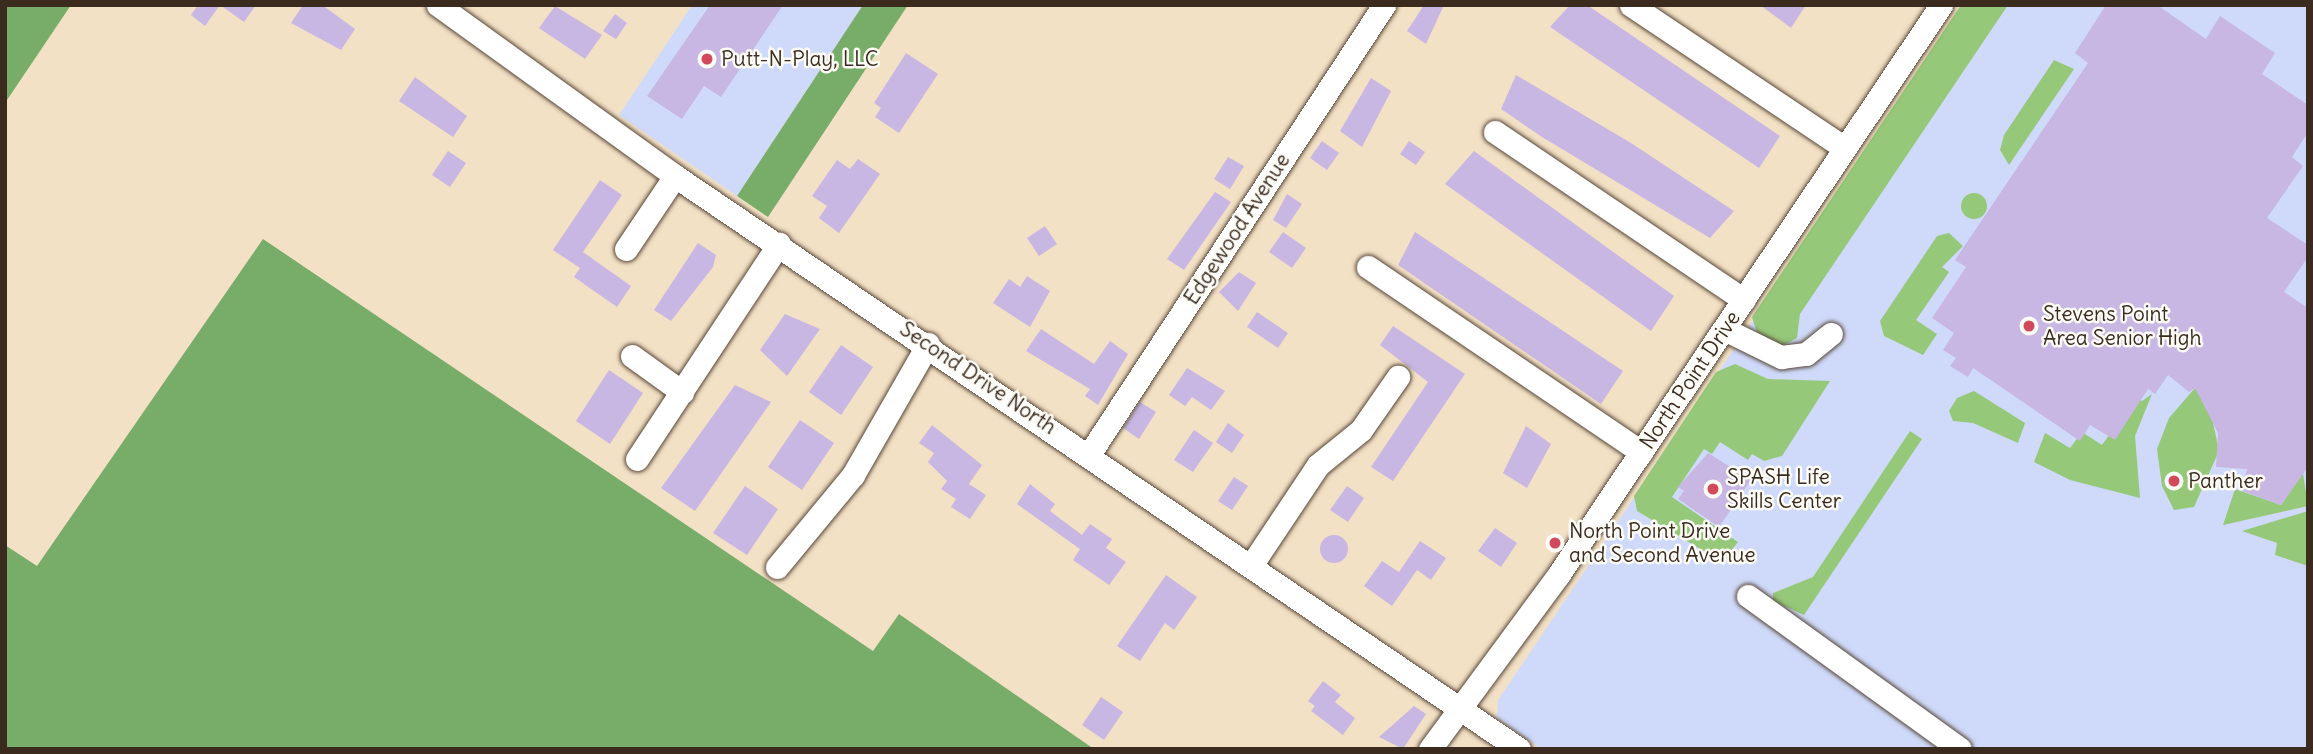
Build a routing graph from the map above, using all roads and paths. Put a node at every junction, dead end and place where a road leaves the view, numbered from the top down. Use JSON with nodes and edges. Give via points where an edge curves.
{"nodes":[{"id":1,"x":438,"y":5,"type":"edge"},
{"id":2,"x":1384,"y":5,"type":"edge"},
{"id":3,"x":1631,"y":5,"type":"edge"},
{"id":4,"x":1941,"y":5,"type":"edge"},
{"id":5,"x":1495,"y":132,"type":"dead end"},
{"id":6,"x":1845,"y":148,"type":"junction"},
{"id":7,"x":676,"y":176,"type":"junction"},
{"id":8,"x":779,"y":244,"type":"junction"},
{"id":9,"x":626,"y":249,"type":"dead end"},
{"id":10,"x":1368,"y":267,"type":"dead end"},
{"id":11,"x":1744,"y":300,"type":"junction"},
{"id":12,"x":1724,"y":329,"type":"junction"},
{"id":13,"x":1831,"y":334,"type":"dead end"},
{"id":14,"x":928,"y":344,"type":"junction"},
{"id":15,"x":632,"y":356,"type":"dead end"},
{"id":16,"x":1398,"y":377,"type":"dead end"},
{"id":17,"x":682,"y":392,"type":"junction"},
{"id":18,"x":1641,"y":452,"type":"junction"},
{"id":19,"x":1090,"y":453,"type":"junction"},
{"id":20,"x":637,"y":459,"type":"dead end"},
{"id":21,"x":1252,"y":565,"type":"junction"},
{"id":22,"x":777,"y":567,"type":"dead end"},
{"id":23,"x":1748,"y":596,"type":"dead end"},
{"id":24,"x":1461,"y":708,"type":"junction"},
{"id":25,"x":1430,"y":749,"type":"edge"},
{"id":26,"x":1520,"y":749,"type":"edge"},
{"id":27,"x":1960,"y":749,"type":"edge"}],
"edges":[{"from":1,"to":7,"type":"street","name":"Second Drive North"},
{"from":2,"to":19,"type":"street","name":"Edgewood Avenue"},
{"from":3,"to":6,"type":"street"},
{"from":4,"to":6,"type":"street","name":"North Point Drive"},
{"from":5,"to":11,"type":"street"},
{"from":6,"to":11,"type":"street","name":"North Point Drive"},
{"from":7,"to":8,"type":"street","name":"Second Drive North"},
{"from":7,"to":9,"type":"street"},
{"from":8,"to":14,"type":"street","name":"Second Drive North"},
{"from":8,"to":17,"type":"street"},
{"from":10,"to":18,"type":"street"},
{"from":11,"to":12,"type":"street","name":"North Point Drive"},
{"from":12,"to":13,"type":"street","via":[[1782,357],[1806,354]]},
{"from":12,"to":18,"type":"street","name":"North Point Drive"},
{"from":14,"to":19,"type":"street","name":"Second Drive North"},
{"from":14,"to":22,"type":"street","via":[[853,475]]},
{"from":15,"to":17,"type":"street"},
{"from":16,"to":21,"type":"street","via":[[1361,430],[1318,465]]},
{"from":17,"to":20,"type":"street"},
{"from":18,"to":24,"type":"street","name":"North Point Drive"},
{"from":19,"to":21,"type":"street","name":"Second Drive North"},
{"from":21,"to":24,"type":"street","name":"Second Drive North"},
{"from":23,"to":27,"type":"street"},
{"from":24,"to":25,"type":"street","name":"North Point Drive"},
{"from":24,"to":26,"type":"street","name":"Second Drive North"}]}
